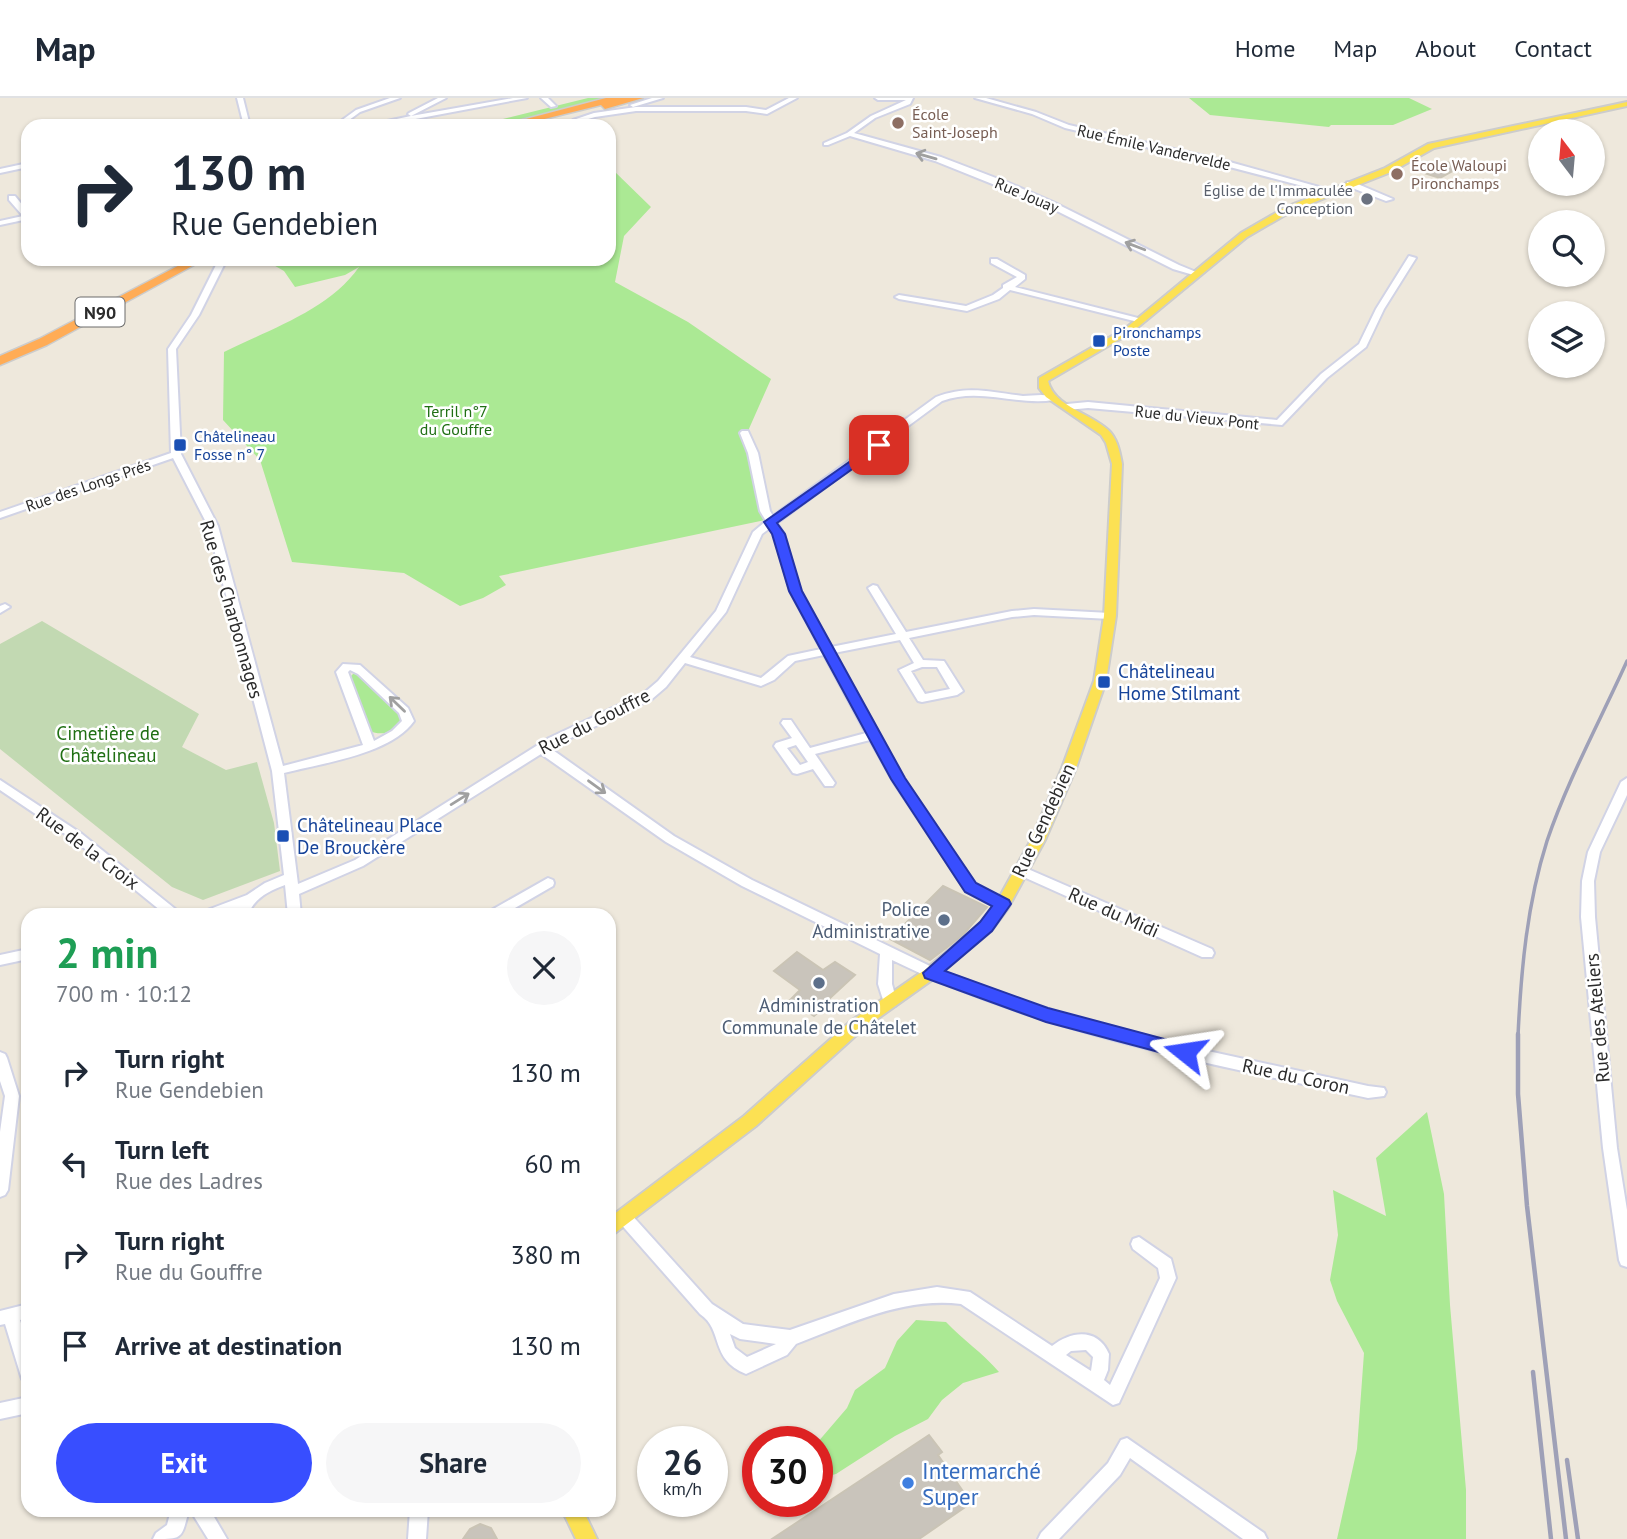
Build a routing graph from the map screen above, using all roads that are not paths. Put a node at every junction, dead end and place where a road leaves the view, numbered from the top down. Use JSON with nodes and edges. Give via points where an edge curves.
{"nodes":[{"id":1,"x":240,"y":98,"type":"edge"},
{"id":2,"x":397,"y":98,"type":"edge"},
{"id":3,"x":443,"y":98,"type":"edge"},
{"id":4,"x":524,"y":98,"type":"edge"},
{"id":5,"x":544,"y":98,"type":"edge"},
{"id":6,"x":617,"y":98,"type":"edge"},
{"id":7,"x":660,"y":98,"type":"edge"},
{"id":8,"x":779,"y":98,"type":"edge"},
{"id":9,"x":794,"y":98,"type":"edge"},
{"id":10,"x":878,"y":98,"type":"edge"},
{"id":11,"x":910,"y":98,"type":"edge"},
{"id":12,"x":978,"y":98,"type":"edge"},
{"id":13,"x":640,"y":100,"type":"edge"},
{"id":14,"x":1627,"y":104,"type":"edge"},
{"id":15,"x":553,"y":106,"type":"dead end"},
{"id":16,"x":760,"y":107,"type":"dead end"},
{"id":17,"x":613,"y":110,"type":"junction"},
{"id":18,"x":650,"y":110,"type":"junction"},
{"id":19,"x":245,"y":119,"type":"edge"},
{"id":20,"x":347,"y":119,"type":"edge"},
{"id":21,"x":401,"y":119,"type":"edge"},
{"id":22,"x":405,"y":119,"type":"edge"},
{"id":23,"x":532,"y":119,"type":"edge"},
{"id":24,"x":557,"y":119,"type":"edge"},
{"id":25,"x":580,"y":119,"type":"edge"},
{"id":26,"x":849,"y":134,"type":"junction"},
{"id":27,"x":826,"y":145,"type":"dead end"},
{"id":28,"x":21,"y":166,"type":"edge"},
{"id":29,"x":0,"y":171,"type":"edge"},
{"id":30,"x":1350,"y":184,"type":"junction"},
{"id":31,"x":1333,"y":192,"type":"junction"},
{"id":32,"x":12,"y":198,"type":"dead end"},
{"id":33,"x":1389,"y":199,"type":"dead end"},
{"id":34,"x":21,"y":209,"type":"edge"},
{"id":35,"x":21,"y":218,"type":"edge"},
{"id":36,"x":0,"y":223,"type":"edge"},
{"id":37,"x":1412,"y":258,"type":"dead end"},
{"id":38,"x":994,"y":261,"type":"dead end"},
{"id":39,"x":163,"y":266,"type":"edge"},
{"id":40,"x":186,"y":266,"type":"edge"},
{"id":41,"x":220,"y":266,"type":"edge"},
{"id":42,"x":1197,"y":274,"type":"junction"},
{"id":43,"x":1006,"y":287,"type":"junction"},
{"id":44,"x":899,"y":297,"type":"dead end"},
{"id":45,"x":1142,"y":320,"type":"junction"},
{"id":46,"x":0,"y":351,"type":"edge"},
{"id":47,"x":0,"y":361,"type":"edge"},
{"id":48,"x":1051,"y":398,"type":"junction"},
{"id":49,"x":1067,"y":407,"type":"junction"},
{"id":50,"x":745,"y":433,"type":"dead end"},
{"id":51,"x":176,"y":454,"type":"junction"},
{"id":52,"x":0,"y":515,"type":"edge"},
{"id":53,"x":770,"y":522,"type":"junction"},
{"id":54,"x":873,"y":588,"type":"dead end"},
{"id":55,"x":1110,"y":616,"type":"junction"},
{"id":56,"x":902,"y":634,"type":"junction"},
{"id":57,"x":828,"y":650,"type":"junction"},
{"id":58,"x":684,"y":659,"type":"junction"},
{"id":59,"x":920,"y":664,"type":"junction"},
{"id":60,"x":787,"y":723,"type":"dead end"},
{"id":61,"x":873,"y":734,"type":"junction"},
{"id":62,"x":798,"y":740,"type":"junction"},
{"id":63,"x":370,"y":747,"type":"junction"},
{"id":64,"x":541,"y":748,"type":"junction"},
{"id":65,"x":808,"y":752,"type":"junction"},
{"id":66,"x":815,"y":764,"type":"junction"},
{"id":67,"x":278,"y":771,"type":"junction"},
{"id":68,"x":1627,"y":782,"type":"edge"},
{"id":69,"x":829,"y":783,"type":"dead end"},
{"id":70,"x":0,"y":784,"type":"edge"},
{"id":71,"x":1021,"y":871,"type":"junction"},
{"id":72,"x":548,"y":884,"type":"dead end"},
{"id":73,"x":252,"y":897,"type":"junction"},
{"id":74,"x":292,"y":901,"type":"edge"},
{"id":75,"x":1003,"y":904,"type":"junction"},
{"id":76,"x":165,"y":908,"type":"edge"},
{"id":77,"x":224,"y":908,"type":"edge"},
{"id":78,"x":243,"y":908,"type":"edge"},
{"id":79,"x":506,"y":908,"type":"edge"},
{"id":80,"x":887,"y":952,"type":"junction"},
{"id":81,"x":1207,"y":953,"type":"dead end"},
{"id":82,"x":21,"y":956,"type":"edge"},
{"id":83,"x":0,"y":960,"type":"edge"},
{"id":84,"x":932,"y":973,"type":"junction"},
{"id":85,"x":890,"y":1002,"type":"junction"},
{"id":86,"x":0,"y":1058,"type":"edge"},
{"id":87,"x":1379,"y":1092,"type":"dead end"},
{"id":88,"x":0,"y":1190,"type":"edge"},
{"id":89,"x":624,"y":1217,"type":"junction"},
{"id":90,"x":616,"y":1223,"type":"edge"},
{"id":91,"x":1139,"y":1244,"type":"dead end"},
{"id":92,"x":1627,"y":1260,"type":"edge"},
{"id":93,"x":716,"y":1316,"type":"junction"},
{"id":94,"x":5,"y":1317,"type":"edge"},
{"id":95,"x":790,"y":1338,"type":"junction"},
{"id":96,"x":21,"y":1356,"type":"edge"},
{"id":97,"x":1054,"y":1356,"type":"junction"},
{"id":98,"x":1094,"y":1382,"type":"junction"},
{"id":99,"x":21,"y":1406,"type":"edge"},
{"id":100,"x":0,"y":1411,"type":"edge"},
{"id":101,"x":178,"y":1517,"type":"edge"},
{"id":102,"x":204,"y":1517,"type":"edge"},
{"id":103,"x":419,"y":1517,"type":"edge"},
{"id":104,"x":576,"y":1517,"type":"edge"},
{"id":105,"x":162,"y":1539,"type":"edge"},
{"id":106,"x":218,"y":1539,"type":"edge"},
{"id":107,"x":417,"y":1539,"type":"edge"},
{"id":108,"x":587,"y":1539,"type":"edge"},
{"id":109,"x":1047,"y":1539,"type":"edge"},
{"id":110,"x":1258,"y":1539,"type":"edge"}],
"edges":[{"from":1,"to":19,"type":"street"},
{"from":2,"to":20,"type":"street"},
{"from":3,"to":21,"type":"street"},
{"from":4,"to":22,"type":"street"},
{"from":5,"to":15,"type":"street"},
{"from":6,"to":23,"type":"highway"},
{"from":7,"to":13,"type":"street"},
{"from":8,"to":16,"type":"street"},
{"from":9,"to":18,"type":"street","via":[[767,112]]},
{"from":10,"to":11,"type":"street"},
{"from":11,"to":26,"type":"street"},
{"from":12,"to":31,"type":"street","name":"Rue Émile Vandervelde","via":[[1067,127]]},
{"from":13,"to":17,"type":"street"},
{"from":13,"to":18,"type":"street","via":[[641,107]]},
{"from":13,"to":24,"type":"highway"},
{"from":14,"to":30,"type":"main road","via":[[1431,146]]},
{"from":17,"to":18,"type":"street"},
{"from":17,"to":25,"type":"street"},
{"from":26,"to":27,"type":"street"},
{"from":42,"to":26,"type":"street","name":"Rue Jouay","one_way":true,"via":[[995,181]]},
{"from":28,"to":29,"type":"street"},
{"from":30,"to":31,"type":"main road"},
{"from":30,"to":33,"type":"street"},
{"from":31,"to":42,"type":"main road","via":[[1262,223]]},
{"from":32,"to":34,"type":"street"},
{"from":35,"to":36,"type":"street"},
{"from":37,"to":49,"type":"street","name":"Rue du Vieux Pont","via":[[1363,345],[1324,376],[1279,423]]},
{"from":38,"to":43,"type":"street","via":[[1022,277]]},
{"from":39,"to":46,"type":"highway","number":"N90"},
{"from":40,"to":47,"type":"highway","number":"N90"},
{"from":41,"to":51,"type":"street","name":"Rue des Charbonnages","via":[[172,349]]},
{"from":42,"to":45,"type":"main road"},
{"from":43,"to":44,"type":"street","via":[[996,297],[967,309]]},
{"from":43,"to":45,"type":"street"},
{"from":45,"to":48,"type":"main road","via":[[1047,375],[1042,385]]},
{"from":48,"to":49,"type":"main road","name":"Rue Gendebien"},
{"from":48,"to":53,"type":"street","name":"Rue du Gouffre","via":[[1022,400],[972,391],[947,396]]},
{"from":49,"to":55,"type":"main road","name":"Rue Gendebien","via":[[1104,432],[1117,464]]},
{"from":50,"to":53,"type":"street"},
{"from":51,"to":52,"type":"street","name":"Rue des Longs Prés"},
{"from":51,"to":67,"type":"street","name":"Rue des Charbonnages","via":[[213,526]]},
{"from":53,"to":57,"type":"street","via":[[779,534],[795,591]]},
{"from":53,"to":58,"type":"street","name":"Rue du Gouffre","via":[[758,532],[721,612]]},
{"from":54,"to":56,"type":"street"},
{"from":55,"to":56,"type":"street","via":[[1034,612]]},
{"from":55,"to":71,"type":"main road","name":"Rue Gendebien","via":[[1096,693],[1064,780]]},
{"from":56,"to":57,"type":"street"},
{"from":56,"to":59,"type":"street"},
{"from":57,"to":58,"type":"street","via":[[792,658],[770,680],[761,682]]},
{"from":57,"to":61,"type":"street"},
{"from":58,"to":64,"type":"street","name":"Rue du Gouffre","via":[[648,696]]},
{"from":59,"to":59,"type":"street","via":[[940,663],[957,691],[922,698],[905,670]]},
{"from":60,"to":62,"type":"street"},
{"from":61,"to":65,"type":"street"},
{"from":61,"to":75,"type":"street","via":[[971,888]]},
{"from":62,"to":65,"type":"street"},
{"from":62,"to":66,"type":"street","via":[[780,746],[797,770]]},
{"from":63,"to":63,"type":"street","one_way":true,"via":[[404,727],[408,716],[356,667],[347,666],[342,672]]},
{"from":63,"to":67,"type":"street"},
{"from":74,"to":64,"type":"street","name":"Rue du Gouffre","one_way":true},
{"from":64,"to":80,"type":"street","one_way":true,"via":[[670,839],[747,884]]},
{"from":65,"to":66,"type":"street"},
{"from":66,"to":69,"type":"street"},
{"from":67,"to":74,"type":"street","name":"Rue des Charbonnages"},
{"from":68,"to":92,"type":"street","name":"Rue des Ateliers","via":[[1594,852],[1588,917],[1610,1148]]},
{"from":70,"to":76,"type":"street","name":"Rue de la Croix","via":[[78,836]]},
{"from":71,"to":75,"type":"main road","name":"Rue Gendebien"},
{"from":71,"to":81,"type":"street","name":"Rue du Midi"},
{"from":72,"to":79,"type":"street"},
{"from":73,"to":74,"type":"street","name":"Rue du Gouffre"},
{"from":73,"to":77,"type":"street","name":"Rue du Gouffre"},
{"from":73,"to":78,"type":"street"},
{"from":75,"to":84,"type":"main road","name":"Rue Gendebien","via":[[986,927]]},
{"from":80,"to":84,"type":"street","name":"Rue du Coron"},
{"from":80,"to":85,"type":"street","via":[[884,963]]},
{"from":82,"to":83,"type":"street"},
{"from":84,"to":85,"type":"main road","name":"Rue Gendebien"},
{"from":84,"to":87,"type":"street","name":"Rue du Coron","via":[[1046,1015],[1147,1042]]},
{"from":85,"to":89,"type":"main road","name":"Rue Gendebien","via":[[857,1025],[750,1121]]},
{"from":86,"to":88,"type":"street","via":[[12,1096]]},
{"from":89,"to":90,"type":"main road","name":"Rue Gendebien"},
{"from":89,"to":93,"type":"street"},
{"from":91,"to":98,"type":"street","via":[[1165,1264],[1168,1278],[1113,1397]]},
{"from":93,"to":95,"type":"street","via":[[740,1331]]},
{"from":93,"to":95,"type":"street","via":[[729,1353],[746,1366],[781,1350]]},
{"from":94,"to":96,"type":"street"},
{"from":95,"to":97,"type":"street","via":[[894,1301],[937,1294],[964,1297]]},
{"from":97,"to":98,"type":"street"},
{"from":97,"to":98,"type":"street","via":[[1073,1342],[1090,1342],[1101,1354]]},
{"from":99,"to":100,"type":"street"},
{"from":101,"to":105,"type":"street","via":[[175,1530]]},
{"from":102,"to":106,"type":"street"},
{"from":103,"to":107,"type":"street"},
{"from":104,"to":108,"type":"main road"},
{"from":109,"to":110,"type":"street","via":[[1114,1469],[1127,1446]]}]}
